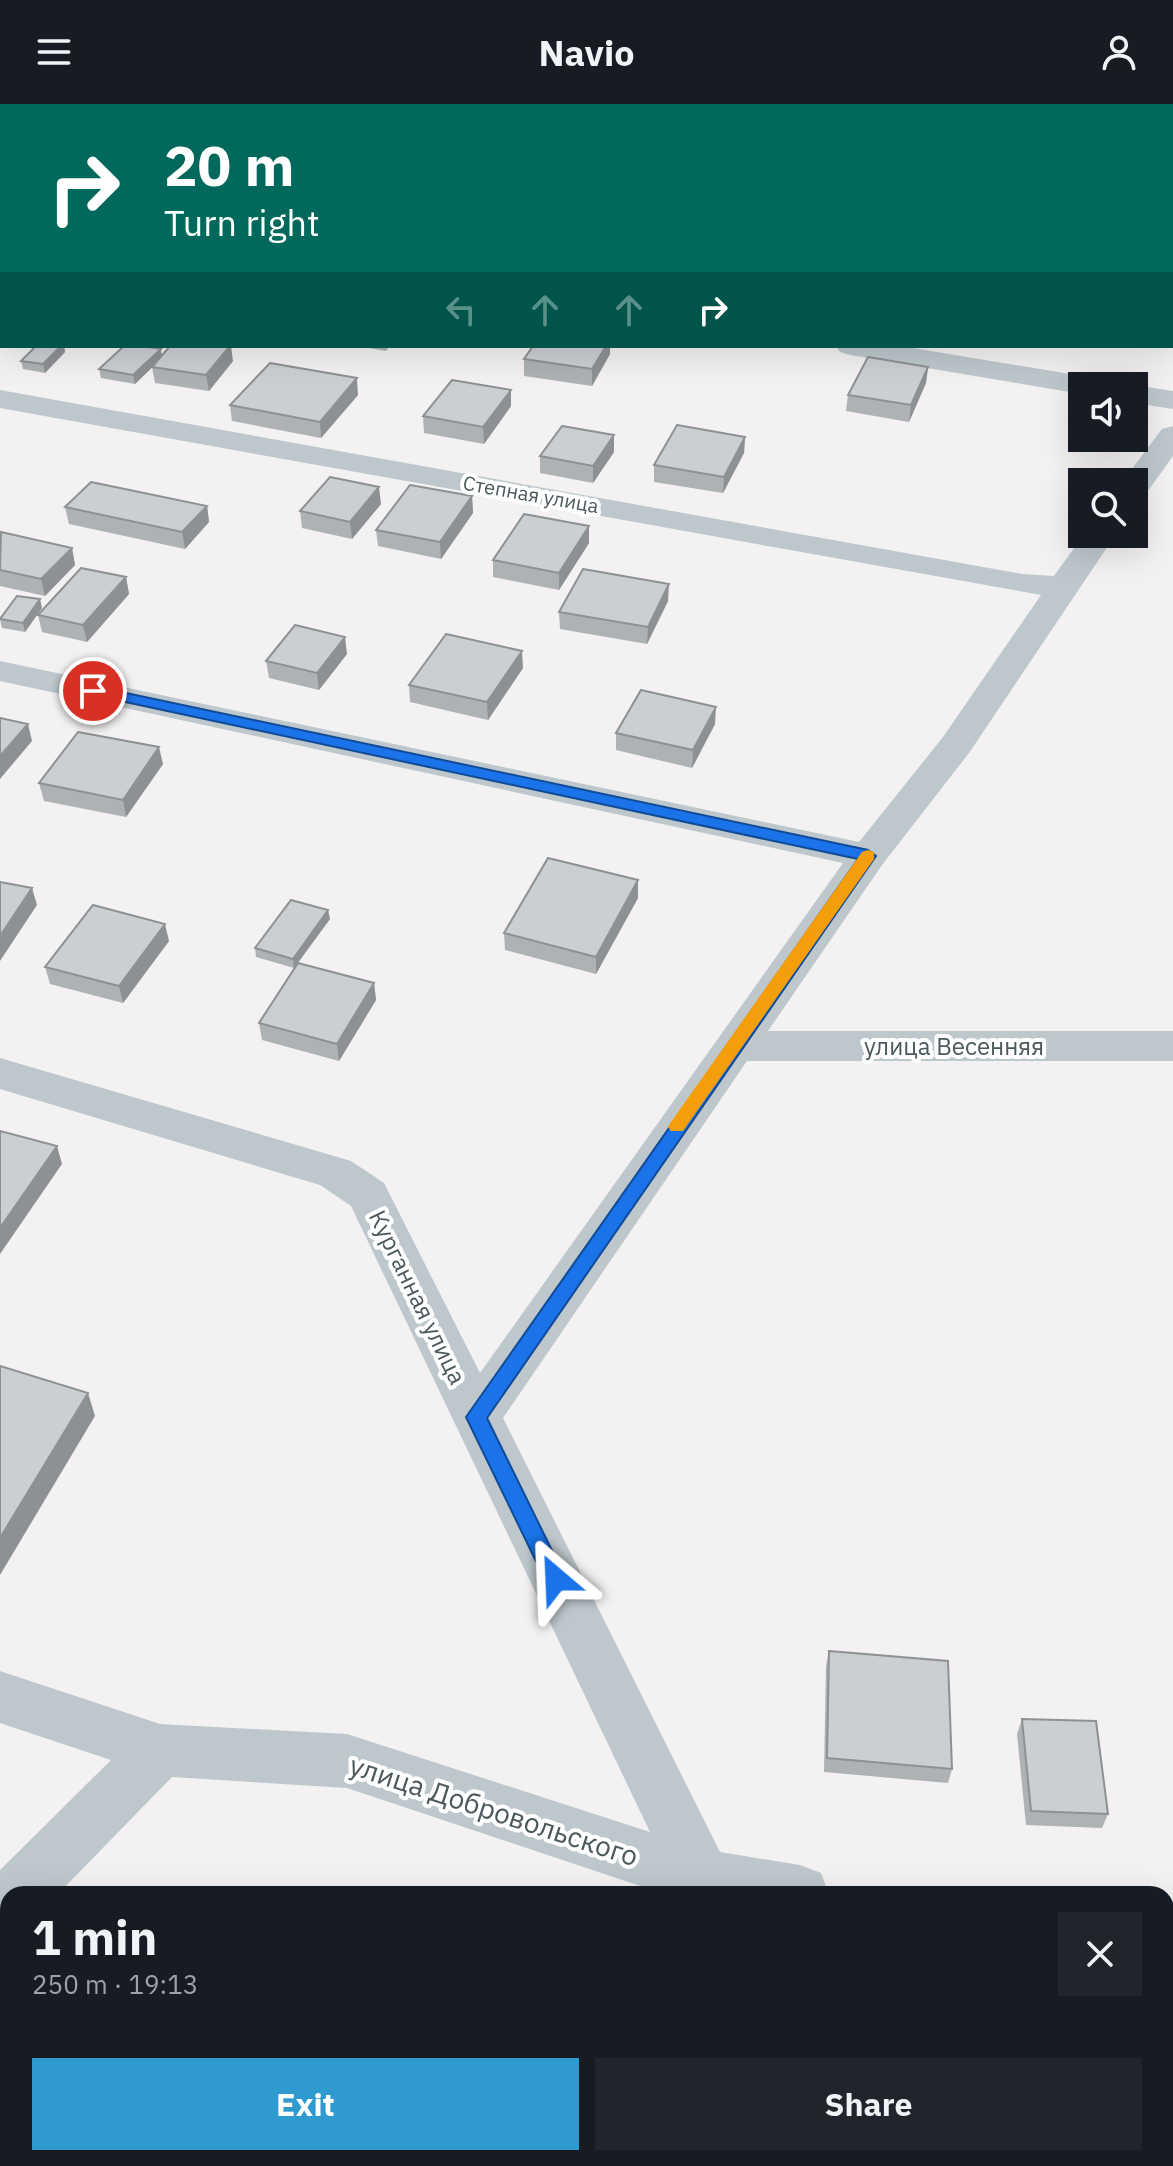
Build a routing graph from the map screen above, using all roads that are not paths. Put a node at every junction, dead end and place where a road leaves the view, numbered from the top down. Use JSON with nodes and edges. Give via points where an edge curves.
{"nodes":[{"id":1,"x":862,"y":348,"type":"edge"},
{"id":2,"x":1068,"y":383,"type":"edge"},
{"id":3,"x":1148,"y":396,"type":"edge"},
{"id":4,"x":0,"y":399,"type":"edge"},
{"id":5,"x":1173,"y":400,"type":"edge"},
{"id":6,"x":1173,"y":435,"type":"edge"},
{"id":7,"x":1148,"y":469,"type":"edge"},
{"id":8,"x":1090,"y":548,"type":"edge"},
{"id":9,"x":1062,"y":587,"type":"junction"},
{"id":10,"x":0,"y":671,"type":"edge"},
{"id":11,"x":868,"y":856,"type":"junction"},
{"id":12,"x":734,"y":1046,"type":"junction"},
{"id":13,"x":1173,"y":1046,"type":"edge"},
{"id":14,"x":0,"y":1073,"type":"edge"},
{"id":15,"x":476,"y":1417,"type":"junction"},
{"id":16,"x":0,"y":1697,"type":"edge"},
{"id":17,"x":160,"y":1750,"type":"junction"},
{"id":18,"x":25,"y":1886,"type":"edge"},
{"id":19,"x":702,"y":1886,"type":"edge"}],
"edges":[{"from":1,"to":2,"type":"street"},
{"from":3,"to":5,"type":"street"},
{"from":4,"to":9,"type":"street","name":"Степная улица","via":[[1022,584]]},
{"from":6,"to":7,"type":"street"},
{"from":8,"to":9,"type":"street"},
{"from":9,"to":11,"type":"street","via":[[956,745]]},
{"from":10,"to":11,"type":"street"},
{"from":11,"to":12,"type":"street"},
{"from":12,"to":13,"type":"street","name":"улица Весенняя"},
{"from":12,"to":15,"type":"street"},
{"from":14,"to":15,"type":"street","name":"Курганная улица","via":[[335,1173],[368,1195]]},
{"from":15,"to":19,"type":"street","name":"Курганная улица"},
{"from":16,"to":17,"type":"street","name":"улица Добровольского"},
{"from":17,"to":18,"type":"street"},
{"from":17,"to":19,"type":"street","name":"улица Добровольского","via":[[347,1761]]}]}
